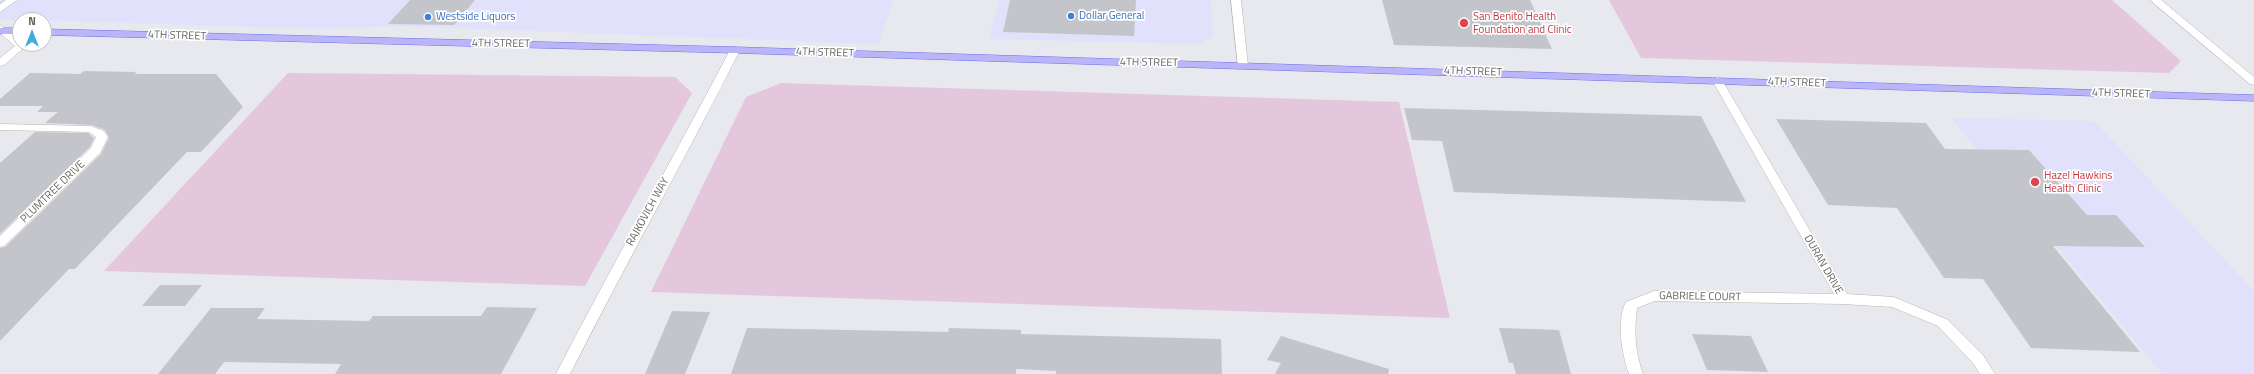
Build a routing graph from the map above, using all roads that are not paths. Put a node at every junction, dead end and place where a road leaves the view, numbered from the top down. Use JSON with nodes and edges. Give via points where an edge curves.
{"nodes":[{"id":1,"x":12,"y":0,"type":"edge"},
{"id":2,"x":1236,"y":0,"type":"edge"},
{"id":3,"x":2155,"y":0,"type":"edge"},
{"id":4,"x":0,"y":9,"type":"edge"},
{"id":5,"x":1,"y":30,"type":"edge"},
{"id":6,"x":12,"y":31,"type":"edge"},
{"id":7,"x":52,"y":32,"type":"edge"},
{"id":8,"x":735,"y":50,"type":"junction"},
{"id":9,"x":0,"y":63,"type":"edge"},
{"id":10,"x":1243,"y":66,"type":"junction"},
{"id":11,"x":1717,"y":80,"type":"junction"},
{"id":12,"x":2254,"y":82,"type":"edge"},
{"id":13,"x":2254,"y":98,"type":"edge"},
{"id":14,"x":0,"y":127,"type":"edge"},
{"id":15,"x":0,"y":242,"type":"edge"},
{"id":16,"x":1843,"y":299,"type":"junction"},
{"id":17,"x":563,"y":374,"type":"edge"},
{"id":18,"x":1636,"y":374,"type":"edge"},
{"id":19,"x":1988,"y":374,"type":"edge"}],
"edges":[{"from":1,"to":4,"type":"street"},
{"from":2,"to":10,"type":"street"},
{"from":3,"to":12,"type":"street"},
{"from":5,"to":6,"type":"main road"},
{"from":5,"to":9,"type":"street","via":[[21,46]]},
{"from":7,"to":8,"type":"main road","name":"4TH STREET"},
{"from":8,"to":10,"type":"main road","name":"4TH STREET"},
{"from":8,"to":17,"type":"street","name":"RAJKOVICH WAY","via":[[613,275]]},
{"from":10,"to":11,"type":"main road","name":"4TH STREET"},
{"from":11,"to":13,"type":"main road","name":"4TH STREET"},
{"from":11,"to":16,"type":"street","name":"DURAN DRIVE"},
{"from":14,"to":15,"type":"street","name":"PLUMTREE DRIVE","via":[[91,129],[100,133],[102,137],[96,150]]},
{"from":16,"to":18,"type":"street","name":"GABRIELE COURT","via":[[1654,296],[1631,305],[1626,331],[1632,366]]},
{"from":16,"to":19,"type":"street","name":"DURAN DRIVE","via":[[1894,302],[1944,323],[1978,359]]}]}
